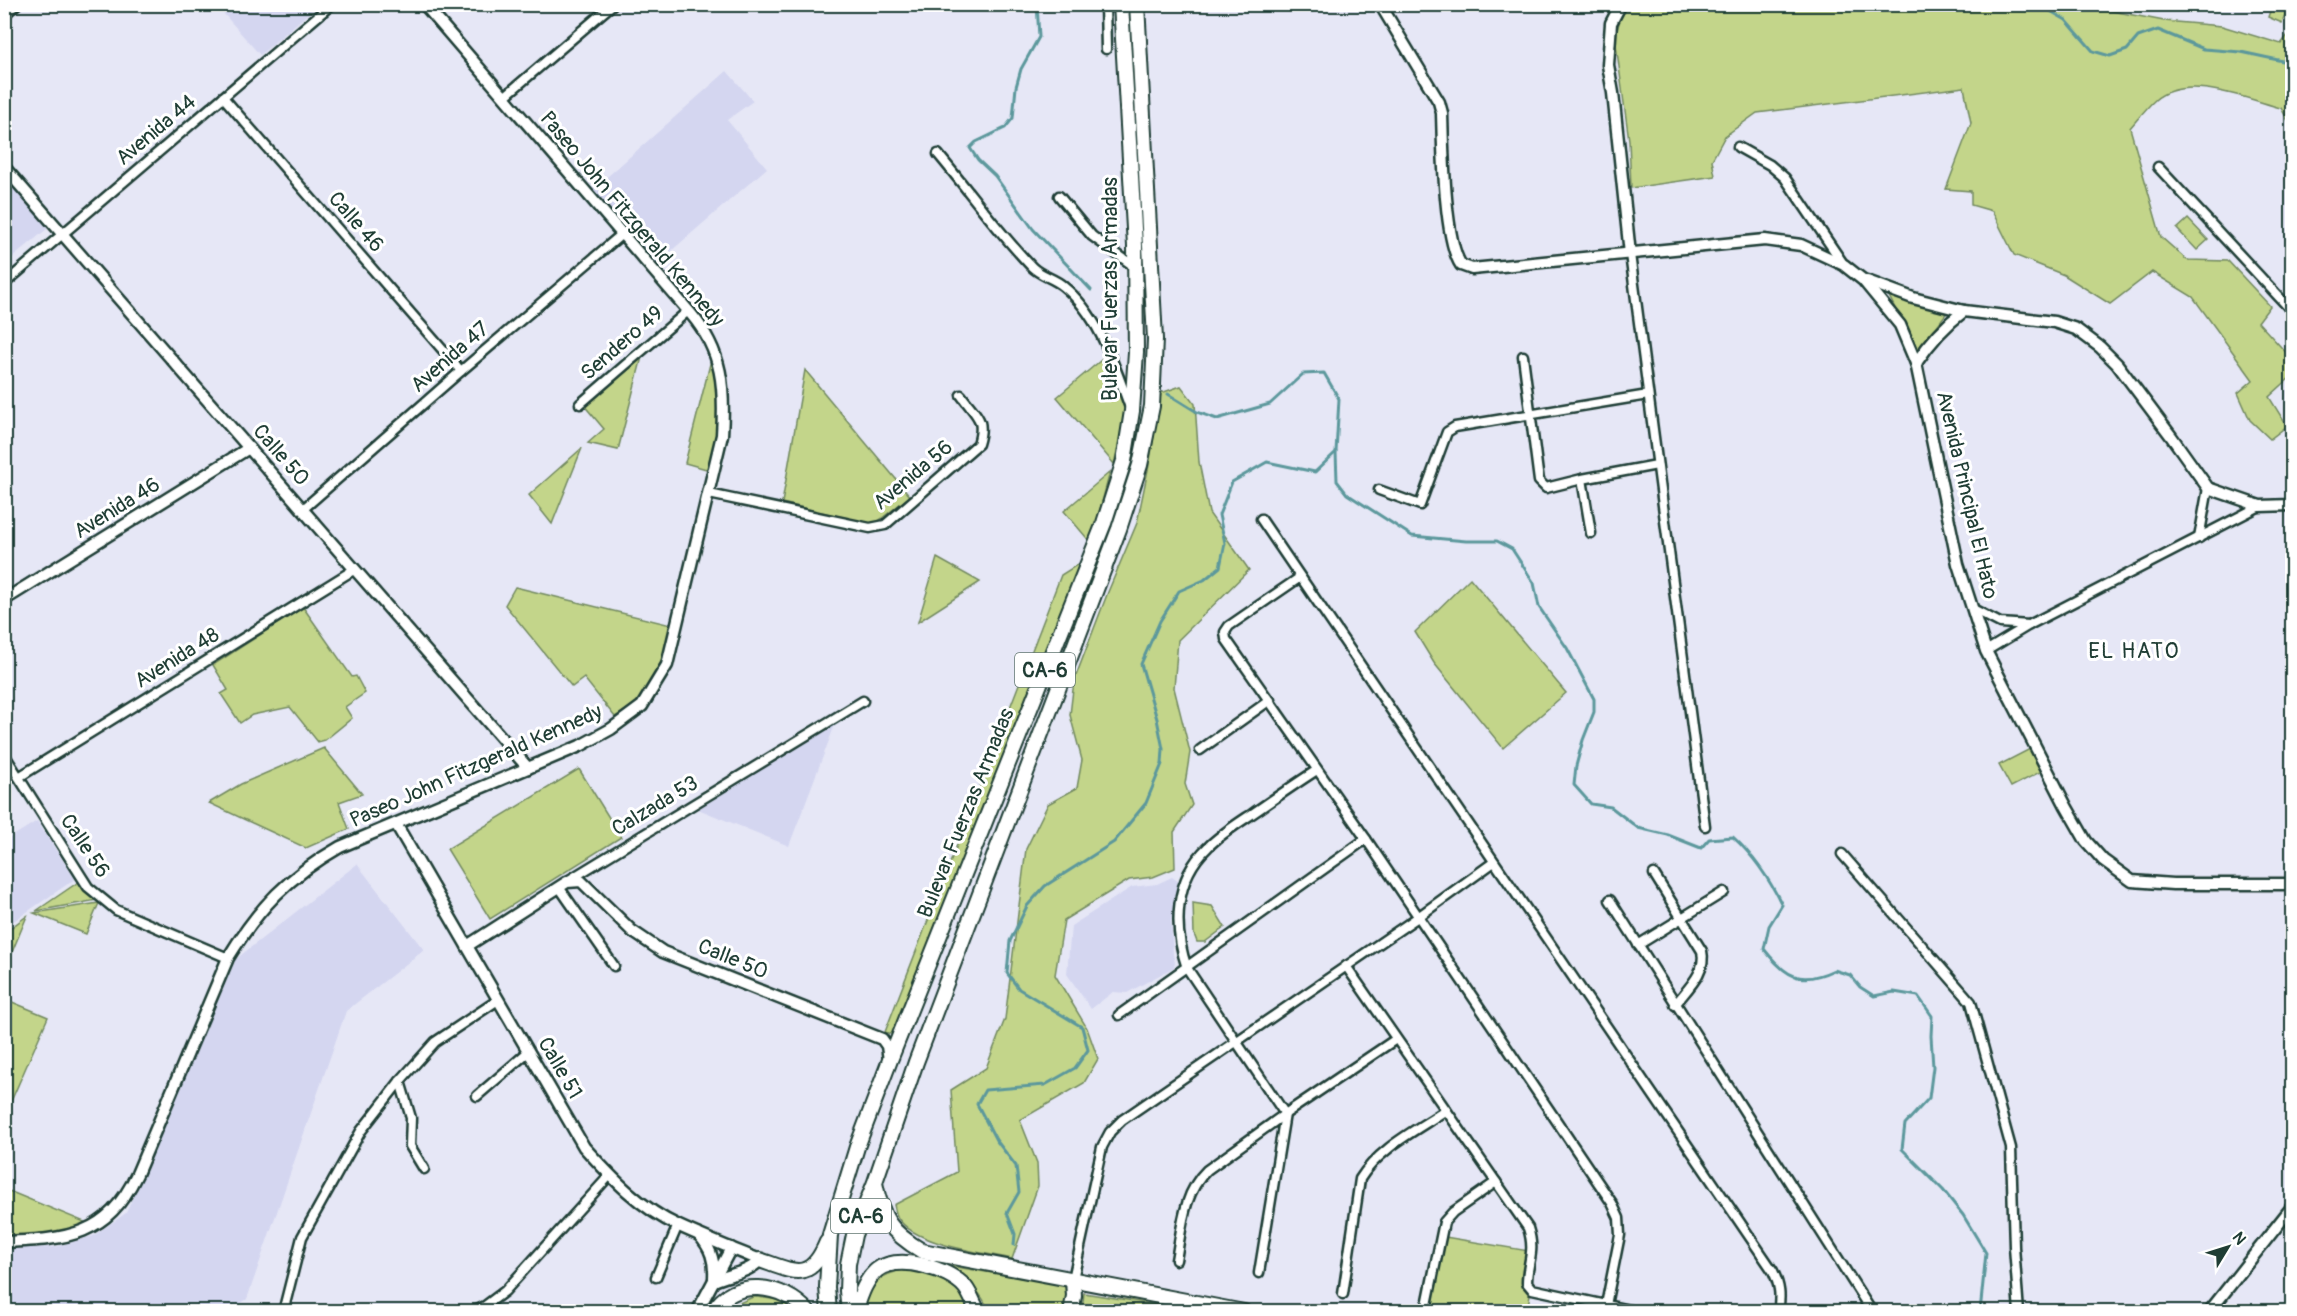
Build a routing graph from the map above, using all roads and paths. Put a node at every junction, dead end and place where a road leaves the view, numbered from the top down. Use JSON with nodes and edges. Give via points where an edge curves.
{"nodes":[{"id":1,"x":16,"y":4,"type":"edge"},
{"id":2,"x":332,"y":4,"type":"edge"},
{"id":3,"x":424,"y":4,"type":"edge"},
{"id":4,"x":613,"y":4,"type":"edge"},
{"id":5,"x":1105,"y":4,"type":"edge"},
{"id":6,"x":1120,"y":4,"type":"edge"},
{"id":7,"x":1137,"y":4,"type":"edge"},
{"id":8,"x":1380,"y":4,"type":"edge"},
{"id":9,"x":1621,"y":4,"type":"edge"},
{"id":10,"x":4,"y":15,"type":"edge"},
{"id":11,"x":1106,"y":49,"type":"dead end"},
{"id":12,"x":223,"y":97,"type":"junction"},
{"id":13,"x":504,"y":97,"type":"junction"},
{"id":14,"x":1738,"y":147,"type":"dead end"},
{"id":15,"x":938,"y":154,"type":"dead end"},
{"id":16,"x":4,"y":167,"type":"edge"},
{"id":17,"x":2158,"y":167,"type":"dead end"},
{"id":18,"x":1059,"y":196,"type":"dead end"},
{"id":19,"x":63,"y":234,"type":"junction"},
{"id":20,"x":622,"y":234,"type":"junction"},
{"id":21,"x":1630,"y":254,"type":"junction"},
{"id":22,"x":1844,"y":265,"type":"junction"},
{"id":23,"x":1135,"y":267,"type":"junction"},
{"id":24,"x":1863,"y":280,"type":"junction"},
{"id":25,"x":4,"y":284,"type":"edge"},
{"id":26,"x":688,"y":310,"type":"junction"},
{"id":27,"x":1964,"y":311,"type":"junction"},
{"id":28,"x":2292,"y":311,"type":"edge"},
{"id":29,"x":1523,"y":356,"type":"dead end"},
{"id":30,"x":1916,"y":363,"type":"junction"},
{"id":31,"x":461,"y":371,"type":"junction"},
{"id":32,"x":961,"y":395,"type":"dead end"},
{"id":33,"x":1648,"y":395,"type":"junction"},
{"id":34,"x":580,"y":404,"type":"dead end"},
{"id":35,"x":1132,"y":411,"type":"junction"},
{"id":36,"x":1531,"y":413,"type":"junction"},
{"id":37,"x":249,"y":448,"type":"junction"},
{"id":38,"x":1658,"y":465,"type":"junction"},
{"id":39,"x":1582,"y":479,"type":"junction"},
{"id":40,"x":2208,"y":488,"type":"junction"},
{"id":41,"x":1379,"y":490,"type":"dead end"},
{"id":42,"x":709,"y":494,"type":"junction"},
{"id":43,"x":2292,"y":505,"type":"edge"},
{"id":44,"x":2260,"y":506,"type":"junction"},
{"id":45,"x":302,"y":510,"type":"junction"},
{"id":46,"x":1261,"y":519,"type":"dead end"},
{"id":47,"x":1591,"y":533,"type":"dead end"},
{"id":48,"x":2199,"y":538,"type":"junction"},
{"id":49,"x":355,"y":569,"type":"junction"},
{"id":50,"x":1299,"y":578,"type":"junction"},
{"id":51,"x":4,"y":600,"type":"edge"},
{"id":52,"x":1973,"y":609,"type":"junction"},
{"id":53,"x":2029,"y":626,"type":"junction"},
{"id":54,"x":1986,"y":651,"type":"junction"},
{"id":55,"x":863,"y":700,"type":"dead end"},
{"id":56,"x":1270,"y":700,"type":"junction"},
{"id":57,"x":1200,"y":750,"type":"dead end"},
{"id":58,"x":4,"y":753,"type":"edge"},
{"id":59,"x":528,"y":768,"type":"junction"},
{"id":60,"x":1317,"y":770,"type":"junction"},
{"id":61,"x":19,"y":777,"type":"junction"},
{"id":62,"x":396,"y":824,"type":"junction"},
{"id":63,"x":1705,"y":826,"type":"dead end"},
{"id":64,"x":1366,"y":839,"type":"junction"},
{"id":65,"x":1842,"y":854,"type":"dead end"},
{"id":66,"x":1494,"y":862,"type":"junction"},
{"id":67,"x":1654,"y":874,"type":"dead end"},
{"id":68,"x":563,"y":884,"type":"junction"},
{"id":69,"x":2292,"y":884,"type":"edge"},
{"id":70,"x":1724,"y":892,"type":"dead end"},
{"id":71,"x":1610,"y":900,"type":"dead end"},
{"id":72,"x":1418,"y":917,"type":"junction"},
{"id":73,"x":1681,"y":918,"type":"junction"},
{"id":74,"x":1638,"y":945,"type":"junction"},
{"id":75,"x":467,"y":946,"type":"junction"},
{"id":76,"x":228,"y":958,"type":"junction"},
{"id":77,"x":614,"y":966,"type":"dead end"},
{"id":78,"x":1346,"y":966,"type":"junction"},
{"id":79,"x":1187,"y":968,"type":"junction"},
{"id":80,"x":498,"y":1000,"type":"junction"},
{"id":81,"x":1675,"y":1005,"type":"junction"},
{"id":82,"x":1119,"y":1015,"type":"dead end"},
{"id":83,"x":1396,"y":1039,"type":"junction"},
{"id":84,"x":1237,"y":1041,"type":"junction"},
{"id":85,"x":528,"y":1052,"type":"junction"},
{"id":86,"x":890,"y":1060,"type":"junction"},
{"id":87,"x":400,"y":1080,"type":"junction"},
{"id":88,"x":477,"y":1096,"type":"dead end"},
{"id":89,"x":1446,"y":1110,"type":"junction"},
{"id":90,"x":1285,"y":1114,"type":"junction"},
{"id":91,"x":424,"y":1169,"type":"dead end"},
{"id":92,"x":610,"y":1175,"type":"junction"},
{"id":93,"x":875,"y":1182,"type":"junction"},
{"id":94,"x":1496,"y":1182,"type":"junction"},
{"id":95,"x":2292,"y":1207,"type":"edge"},
{"id":96,"x":678,"y":1226,"type":"junction"},
{"id":97,"x":697,"y":1233,"type":"junction"},
{"id":98,"x":830,"y":1235,"type":"junction"},
{"id":99,"x":4,"y":1242,"type":"edge"},
{"id":100,"x":732,"y":1248,"type":"junction"},
{"id":101,"x":760,"y":1260,"type":"junction"},
{"id":102,"x":1176,"y":1260,"type":"dead end"},
{"id":103,"x":1259,"y":1273,"type":"dead end"},
{"id":104,"x":656,"y":1277,"type":"dead end"},
{"id":105,"x":1073,"y":1279,"type":"junction"},
{"id":106,"x":714,"y":1281,"type":"junction"},
{"id":107,"x":1343,"y":1294,"type":"dead end"},
{"id":108,"x":1606,"y":1305,"type":"junction"},
{"id":109,"x":1426,"y":1310,"type":"dead end"},
{"id":110,"x":283,"y":1311,"type":"edge"},
{"id":111,"x":474,"y":1311,"type":"edge"},
{"id":112,"x":697,"y":1311,"type":"edge"},
{"id":113,"x":713,"y":1311,"type":"edge"},
{"id":114,"x":808,"y":1311,"type":"edge"},
{"id":115,"x":829,"y":1311,"type":"edge"},
{"id":116,"x":849,"y":1311,"type":"edge"},
{"id":117,"x":855,"y":1311,"type":"edge"},
{"id":118,"x":978,"y":1311,"type":"edge"},
{"id":119,"x":1071,"y":1311,"type":"edge"},
{"id":120,"x":1244,"y":1311,"type":"edge"},
{"id":121,"x":1639,"y":1311,"type":"edge"},
{"id":122,"x":1778,"y":1311,"type":"edge"},
{"id":123,"x":1872,"y":1311,"type":"edge"},
{"id":124,"x":2019,"y":1311,"type":"edge"},
{"id":125,"x":2209,"y":1311,"type":"edge"}],
"edges":[{"from":1,"to":10,"type":"street"},
{"from":2,"to":12,"type":"street","name":"Avenida 44"},
{"from":3,"to":13,"type":"street","name":"Paseo John Fitzgerald Kennedy"},
{"from":4,"to":13,"type":"street"},
{"from":5,"to":11,"type":"street"},
{"from":6,"to":23,"type":"highway","name":"Bulevar Fuerzas Armadas","number":"CA-6"},
{"from":7,"to":93,"type":"highway","name":"Bulevar Fuerzas Armadas","number":"CA-6","via":[[1155,339],[1152,406],[1140,465]]},
{"from":8,"to":21,"type":"street","name":"Avenida Principal El Hato","via":[[1439,102],[1453,248],[1461,265],[1472,269]]},
{"from":9,"to":21,"type":"street","via":[[1611,23],[1608,65]]},
{"from":12,"to":19,"type":"street","name":"Avenida 44"},
{"from":12,"to":31,"type":"street","name":"Calle 46"},
{"from":13,"to":20,"type":"street","name":"Paseo John Fitzgerald Kennedy"},
{"from":14,"to":22,"type":"street","via":[[1785,178]]},
{"from":15,"to":35,"type":"street","via":[[1033,269],[1061,284],[1094,322]]},
{"from":16,"to":19,"type":"street","name":"Calle 50"},
{"from":17,"to":28,"type":"street"},
{"from":18,"to":23,"type":"street","via":[[1092,236]]},
{"from":19,"to":25,"type":"street","name":"Avenida 44"},
{"from":19,"to":37,"type":"street","name":"Calle 50"},
{"from":20,"to":26,"type":"street","name":"Paseo John Fitzgerald Kennedy"},
{"from":20,"to":31,"type":"street","name":"Avenida 47"},
{"from":21,"to":22,"type":"street","name":"Avenida Principal El Hato","via":[[1765,240],[1802,244]]},
{"from":21,"to":33,"type":"street"},
{"from":22,"to":24,"type":"street","name":"Avenida Principal El Hato"},
{"from":23,"to":35,"type":"highway","name":"Bulevar Fuerzas Armadas","number":"CA-6"},
{"from":24,"to":27,"type":"street"},
{"from":24,"to":30,"type":"street","name":"Avenida Principal El Hato","via":[[1900,325]]},
{"from":26,"to":34,"type":"street","name":"Sendero 49"},
{"from":26,"to":42,"type":"street","name":"Paseo John Fitzgerald Kennedy","via":[[712,345],[724,398],[722,435]]},
{"from":27,"to":30,"type":"street","via":[[1945,325]]},
{"from":27,"to":40,"type":"street","via":[[2054,322],[2087,336],[2117,364]]},
{"from":29,"to":36,"type":"street"},
{"from":30,"to":52,"type":"street","name":"Avenida Principal El Hato","via":[[1959,564]]},
{"from":31,"to":45,"type":"street","name":"Avenida 47"},
{"from":32,"to":42,"type":"street","name":"Avenida 56","via":[[981,422],[978,444],[878,528]]},
{"from":33,"to":36,"type":"street"},
{"from":33,"to":38,"type":"street"},
{"from":35,"to":86,"type":"highway","name":"Bulevar Fuerzas Armadas","number":"CA-6","via":[[1124,460],[1104,524]]},
{"from":36,"to":39,"type":"street","via":[[1542,486]]},
{"from":36,"to":41,"type":"street","via":[[1455,427],[1447,432],[1420,505]]},
{"from":37,"to":45,"type":"street","name":"Calle 50"},
{"from":37,"to":51,"type":"street","name":"Avenida 46"},
{"from":38,"to":39,"type":"street"},
{"from":38,"to":63,"type":"street"},
{"from":39,"to":47,"type":"street"},
{"from":40,"to":44,"type":"street"},
{"from":40,"to":48,"type":"street"},
{"from":42,"to":59,"type":"street","name":"Paseo John Fitzgerald Kennedy","via":[[668,665],[642,706],[580,746]]},
{"from":43,"to":44,"type":"street"},
{"from":44,"to":48,"type":"street"},
{"from":45,"to":49,"type":"street","name":"Calle 50"},
{"from":46,"to":50,"type":"street"},
{"from":48,"to":53,"type":"street"},
{"from":49,"to":59,"type":"street","name":"Calle 50"},
{"from":49,"to":61,"type":"street","name":"Avenida 48"},
{"from":50,"to":56,"type":"street","via":[[1229,626],[1226,632],[1226,639]]},
{"from":50,"to":66,"type":"street"},
{"from":52,"to":53,"type":"street","via":[[2000,623]]},
{"from":52,"to":54,"type":"street","name":"Avenida Principal El Hato"},
{"from":53,"to":54,"type":"street"},
{"from":54,"to":69,"type":"street","name":"Avenida Principal El Hato","via":[[2086,841],[2122,875],[2132,881],[2173,884]]},
{"from":55,"to":68,"type":"street","name":"Calzada 53"},
{"from":56,"to":57,"type":"street"},
{"from":56,"to":60,"type":"street"},
{"from":58,"to":61,"type":"street","name":"Calle 56"},
{"from":59,"to":62,"type":"street","name":"Paseo John Fitzgerald Kennedy"},
{"from":60,"to":64,"type":"street"},
{"from":60,"to":79,"type":"street","via":[[1229,830],[1206,849],[1190,870],[1177,918]]},
{"from":61,"to":76,"type":"street","name":"Calle 56","via":[[88,887],[103,901]]},
{"from":62,"to":75,"type":"street","name":"Calle 51"},
{"from":62,"to":76,"type":"street","name":"Paseo John Fitzgerald Kennedy","via":[[340,847],[300,874],[265,904]]},
{"from":64,"to":72,"type":"street"},
{"from":64,"to":79,"type":"street"},
{"from":65,"to":124,"type":"street","via":[[1971,1002],[2012,1148]]},
{"from":66,"to":72,"type":"street"},
{"from":66,"to":122,"type":"street","via":[[1773,1271],[1781,1299]]},
{"from":67,"to":73,"type":"street"},
{"from":68,"to":75,"type":"street","name":"Calzada 53"},
{"from":68,"to":77,"type":"street"},
{"from":68,"to":86,"type":"street","name":"Calle 50","via":[[575,880],[586,884],[632,931],[663,952],[882,1039]]},
{"from":70,"to":73,"type":"street"},
{"from":71,"to":74,"type":"street"},
{"from":72,"to":78,"type":"street"},
{"from":72,"to":108,"type":"street","via":[[1612,1203],[1619,1218],[1620,1235]]},
{"from":73,"to":74,"type":"street"},
{"from":73,"to":81,"type":"street","via":[[1702,951],[1704,964]]},
{"from":74,"to":81,"type":"street"},
{"from":75,"to":80,"type":"street","name":"Calle 51"},
{"from":76,"to":99,"type":"street","name":"Paseo John Fitzgerald Kennedy","via":[[127,1194],[114,1211],[97,1225],[64,1237]]},
{"from":78,"to":83,"type":"street"},
{"from":78,"to":84,"type":"street"},
{"from":79,"to":82,"type":"street"},
{"from":79,"to":84,"type":"street"},
{"from":80,"to":85,"type":"street","name":"Calle 51"},
{"from":80,"to":87,"type":"street","via":[[435,1042]]},
{"from":81,"to":123,"type":"street"},
{"from":83,"to":89,"type":"street"},
{"from":83,"to":90,"type":"street"},
{"from":84,"to":90,"type":"street"},
{"from":84,"to":105,"type":"street","via":[[1110,1132],[1102,1147]]},
{"from":85,"to":88,"type":"street"},
{"from":85,"to":92,"type":"street","name":"Calle 51","via":[[584,1147]]},
{"from":86,"to":98,"type":"highway","name":"Bulevar Fuerzas Armadas","number":"CA-6"},
{"from":87,"to":91,"type":"street","via":[[411,1118],[410,1146]]},
{"from":87,"to":110,"type":"street","via":[[362,1131],[302,1237]]},
{"from":89,"to":94,"type":"street"},
{"from":89,"to":107,"type":"street","via":[[1368,1165],[1360,1179]]},
{"from":90,"to":102,"type":"street","via":[[1195,1181],[1188,1195]]},
{"from":90,"to":103,"type":"street"},
{"from":92,"to":96,"type":"street","name":"Calle 51"},
{"from":92,"to":111,"type":"street","via":[[505,1291]]},
{"from":93,"to":105,"type":"highway","via":[[884,1218],[893,1230],[922,1251]]},
{"from":93,"to":116,"type":"highway","name":"Bulevar Fuerzas Armadas","number":"CA-6","via":[[854,1235],[848,1264]]},
{"from":94,"to":108,"type":"street","via":[[1532,1240],[1527,1283],[1532,1288]]},
{"from":94,"to":109,"type":"street","via":[[1444,1222]]},
{"from":95,"to":125,"type":"street"},
{"from":96,"to":97,"type":"street","name":"Calle 51"},
{"from":96,"to":104,"type":"street"},
{"from":97,"to":100,"type":"street","name":"Calle 51"},
{"from":97,"to":106,"type":"street","via":[[712,1255]]},
{"from":98,"to":101,"type":"highway","via":[[822,1254],[803,1271],[792,1272]]},
{"from":98,"to":115,"type":"highway","name":"Bulevar Fuerzas Armadas","number":"CA-6"},
{"from":100,"to":101,"type":"street","name":"Calle 51"},
{"from":100,"to":106,"type":"street"},
{"from":101,"to":106,"type":"street","via":[[755,1266]]},
{"from":105,"to":119,"type":"highway"},
{"from":105,"to":120,"type":"highway"},
{"from":106,"to":112,"type":"street"},
{"from":108,"to":121,"type":"street"},
{"from":113,"to":114,"type":"highway","via":[[724,1298],[749,1286],[782,1293]]},
{"from":117,"to":118,"type":"highway","via":[[861,1291],[878,1270],[897,1263],[915,1263],[953,1276],[966,1287]]}]}
